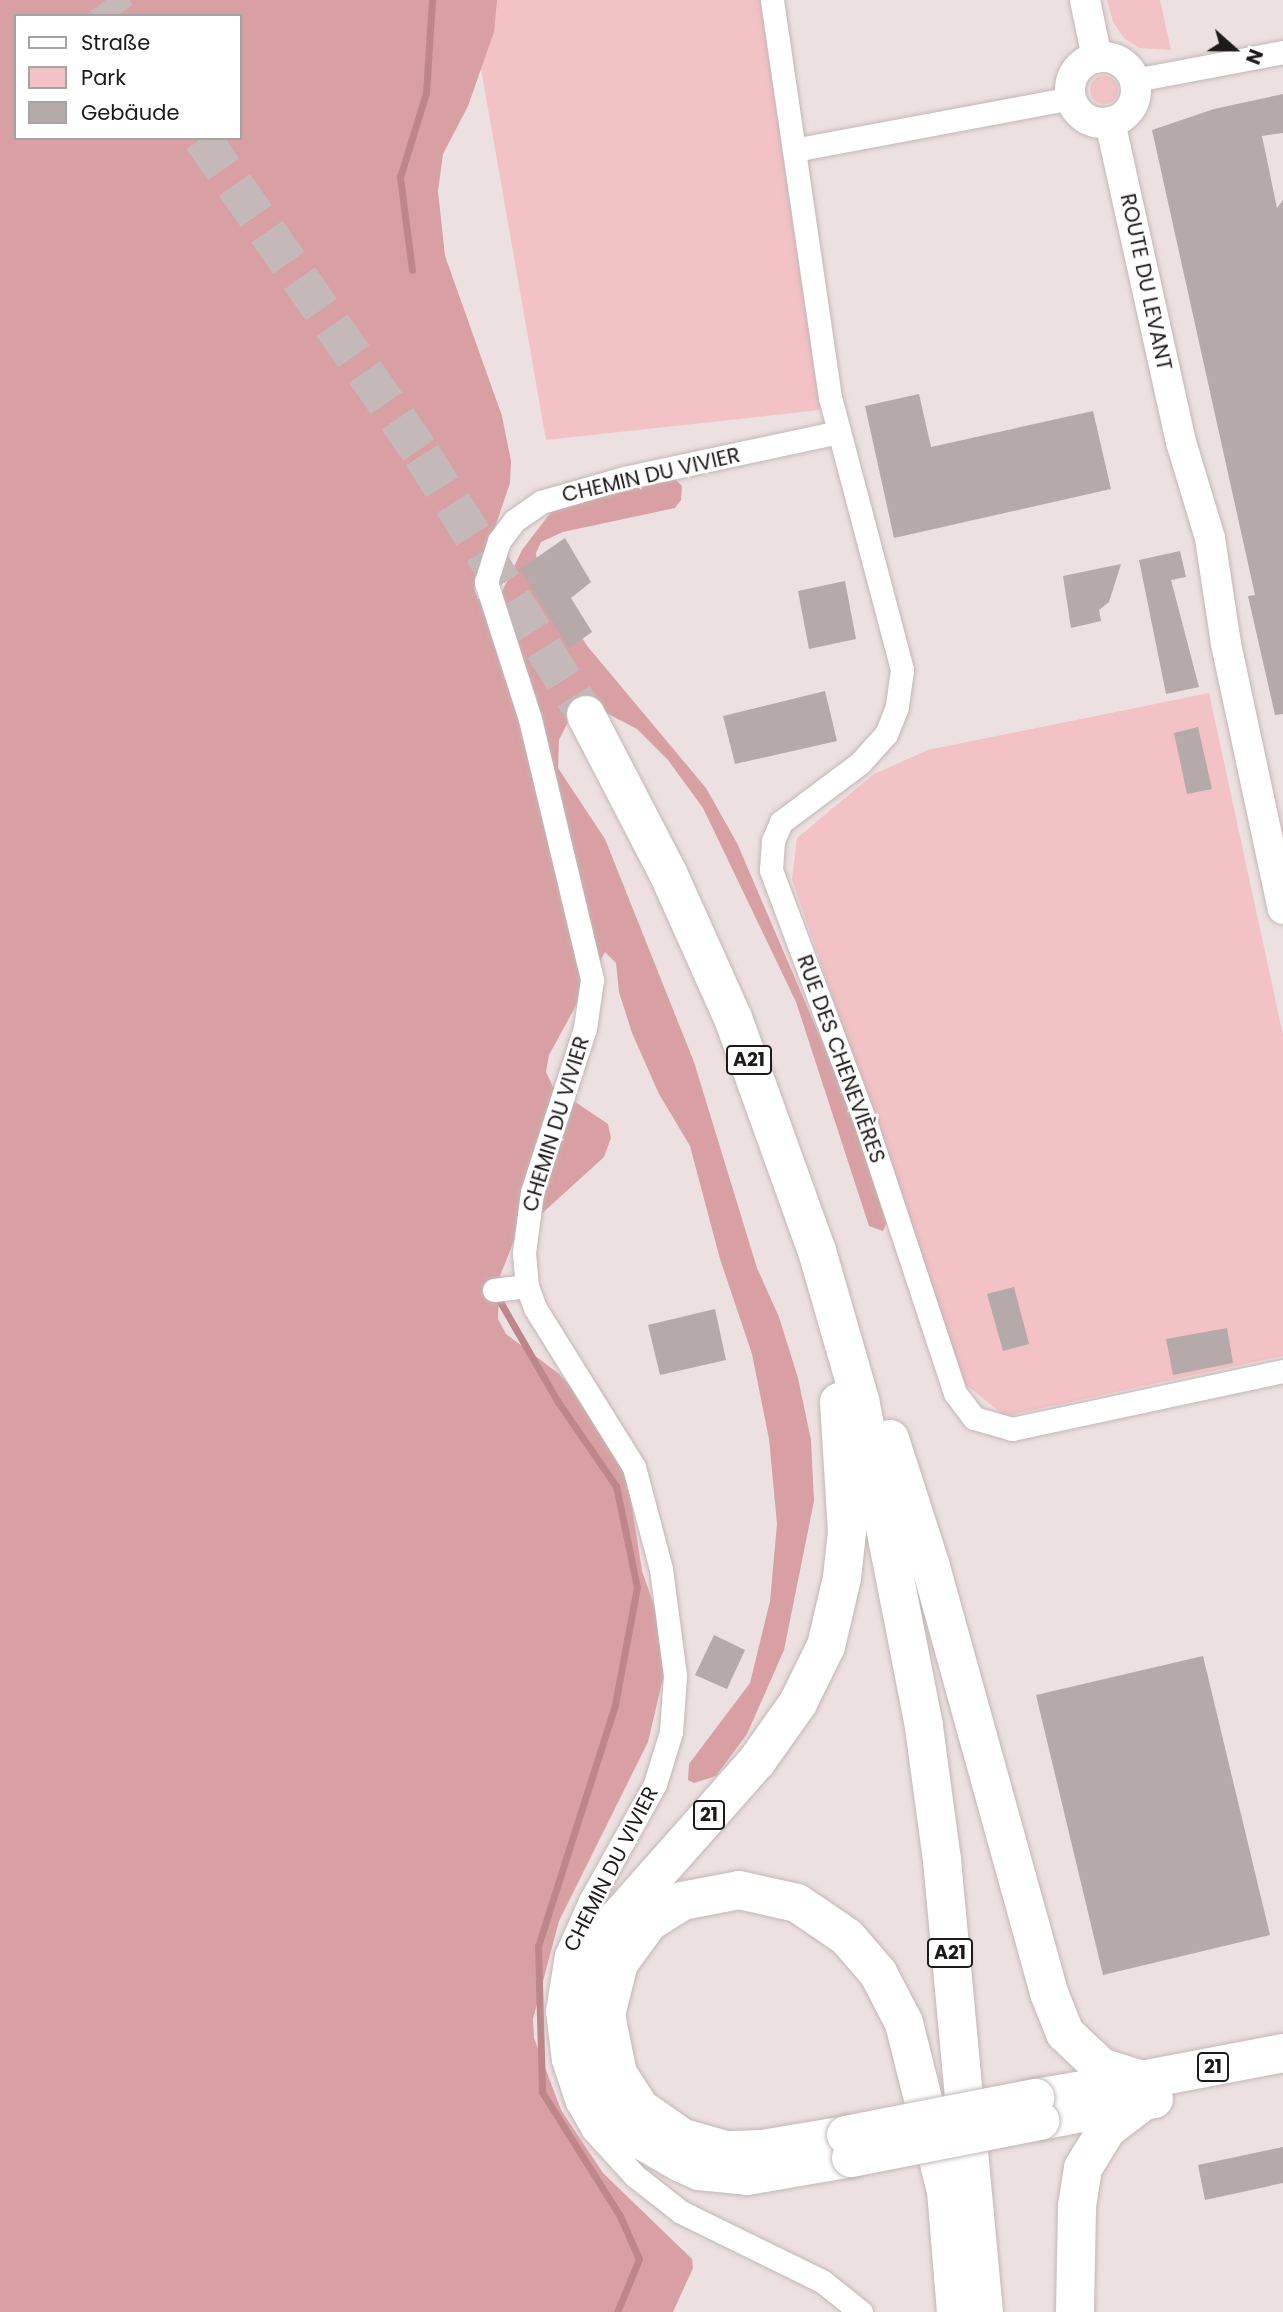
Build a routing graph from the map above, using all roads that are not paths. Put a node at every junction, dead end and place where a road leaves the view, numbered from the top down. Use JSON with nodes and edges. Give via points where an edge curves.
{"nodes":[{"id":1,"x":772,"y":0,"type":"edge"},
{"id":2,"x":1085,"y":0,"type":"edge"},
{"id":3,"x":1283,"y":51,"type":"edge"},
{"id":4,"x":1097,"y":58,"type":"junction"},
{"id":5,"x":1135,"y":80,"type":"junction"},
{"id":6,"x":1071,"y":98,"type":"junction"},
{"id":7,"x":1111,"y":122,"type":"junction"},
{"id":8,"x":794,"y":150,"type":"junction"},
{"id":9,"x":839,"y":432,"type":"junction"},
{"id":10,"x":586,"y":715,"type":"tunnel mouth"},
{"id":11,"x":1283,"y":909,"type":"edge"},
{"id":12,"x":817,"y":1251,"type":"junction"},
{"id":13,"x":527,"y":1286,"type":"junction"},
{"id":14,"x":494,"y":1290,"type":"dead end"},
{"id":15,"x":1283,"y":1371,"type":"edge"},
{"id":16,"x":898,"y":1597,"type":"junction"},
{"id":17,"x":1283,"y":2053,"type":"edge"},
{"id":18,"x":1283,"y":2077,"type":"edge"},
{"id":19,"x":1143,"y":2090,"type":"junction"},
{"id":20,"x":848,"y":2146,"type":"junction"},
{"id":21,"x":945,"y":2188,"type":"junction"},
{"id":22,"x":861,"y":2312,"type":"edge"},
{"id":23,"x":956,"y":2312,"type":"edge"},
{"id":24,"x":984,"y":2312,"type":"edge"},
{"id":25,"x":1075,"y":2312,"type":"edge"}],
"edges":[{"from":1,"to":8,"type":"street"},
{"from":2,"to":4,"type":"street"},
{"from":3,"to":5,"type":"street"},
{"from":4,"to":5,"type":"street","via":[[1119,60]]},
{"from":4,"to":6,"type":"street","via":[[1077,70]]},
{"from":5,"to":7,"type":"street","via":[[1133,104]]},
{"from":6,"to":7,"type":"street","via":[[1086,118]]},
{"from":6,"to":8,"type":"street"},
{"from":7,"to":11,"type":"street","name":"ROUTE DU LEVANT","via":[[1181,442],[1210,538],[1226,644]]},
{"from":8,"to":9,"type":"street"},
{"from":9,"to":13,"type":"street","name":"CHEMIN DU VIVIER","via":[[624,478],[541,502],[514,521],[492,555],[486,582],[530,719],[592,980],[585,1028],[532,1192],[524,1253]]},
{"from":9,"to":15,"type":"street","name":"RUE DES CHENEVIÈRES","via":[[899,649],[900,690],[886,734],[874,750],[781,822],[773,841],[771,870],[870,1133],[955,1393],[974,1418],[1012,1429]]},
{"from":10,"to":12,"type":"highway","number":"A21","via":[[705,953],[763,1094]]},
{"from":12,"to":16,"type":"highway","number":"A21","via":[[860,1400]]},
{"from":12,"to":19,"type":"highway","via":[[868,1375],[907,1490],[1056,2016],[1088,2059]]},
{"from":12,"to":20,"type":"highway","number":"21","via":[[848,1497],[842,1578],[829,1636],[798,1703],[766,1750],[617,1919],[592,1967],[582,2023],[587,2062],[615,2115],[643,2141],[681,2164],[699,2171],[747,2176]]},
{"from":13,"to":14,"type":"street"},
{"from":13,"to":22,"type":"street","name":"CHEMIN DU VIVIER","via":[[535,1308],[634,1467],[661,1569],[675,1676],[671,1732],[655,1784],[590,1901],[560,1975],[558,2025],[566,2075],[593,2130],[666,2202],[699,2223],[822,2281]]},
{"from":16,"to":21,"type":"highway","number":"A21"},
{"from":16,"to":24,"type":"highway","number":"A21","via":[[924,1727],[942,1860]]},
{"from":17,"to":19,"type":"highway","number":"21"},
{"from":18,"to":19,"type":"highway","number":"21"},
{"from":19,"to":20,"type":"highway","bridge":true},
{"from":19,"to":25,"type":"highway","via":[[1107,2129],[1083,2168],[1077,2206]]},
{"from":20,"to":21,"type":"highway","via":[[726,2150],[682,2138],[640,2108],[616,2066],[606,2015],[619,1963],[649,1922],[682,1901],[739,1890],[796,1903],[847,1937],[878,1973],[904,2023]]},
{"from":21,"to":23,"type":"highway","number":"A21"}]}
